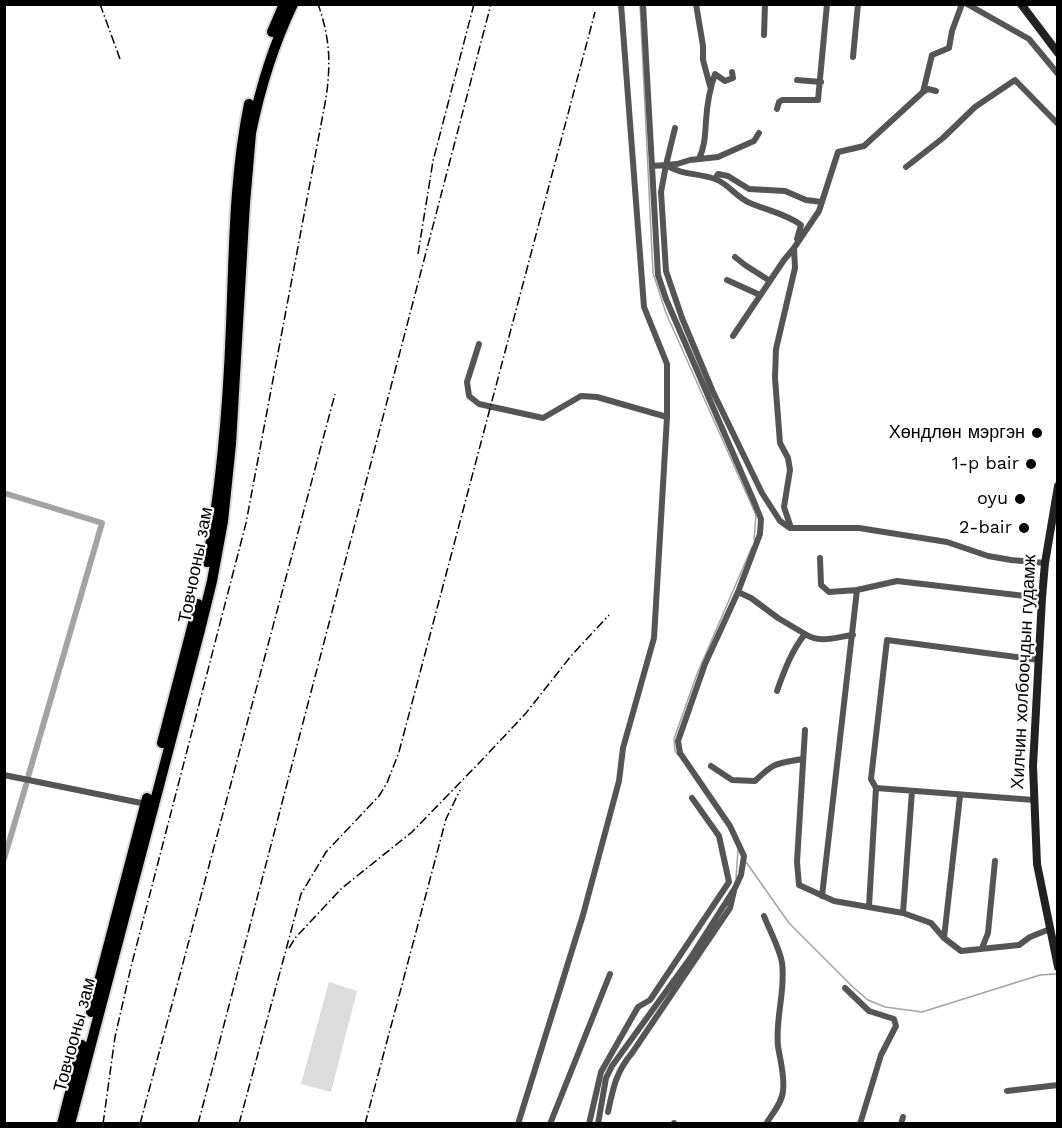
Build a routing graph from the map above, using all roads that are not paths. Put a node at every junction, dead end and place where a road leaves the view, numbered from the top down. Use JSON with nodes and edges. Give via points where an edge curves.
{"nodes":[{"id":1,"x":284,"y":4,"type":"edge"},
{"id":2,"x":293,"y":4,"type":"edge"},
{"id":3,"x":621,"y":4,"type":"edge"},
{"id":4,"x":643,"y":4,"type":"edge"},
{"id":5,"x":696,"y":4,"type":"edge"},
{"id":6,"x":765,"y":4,"type":"edge"},
{"id":7,"x":827,"y":4,"type":"edge"},
{"id":8,"x":858,"y":4,"type":"edge"},
{"id":9,"x":965,"y":4,"type":"edge"},
{"id":10,"x":1021,"y":4,"type":"edge"},
{"id":11,"x":764,"y":35,"type":"dead end"},
{"id":12,"x":1058,"y":53,"type":"edge"},
{"id":13,"x":853,"y":57,"type":"dead end"},
{"id":14,"x":732,"y":72,"type":"dead end"},
{"id":15,"x":1058,"y":74,"type":"edge"},
{"id":16,"x":797,"y":80,"type":"dead end"},
{"id":17,"x":821,"y":82,"type":"junction"},
{"id":18,"x":710,"y":86,"type":"junction"},
{"id":19,"x":936,"y":91,"type":"dead end"},
{"id":20,"x":923,"y":92,"type":"junction"},
{"id":21,"x":777,"y":109,"type":"dead end"},
{"id":22,"x":1058,"y":124,"type":"edge"},
{"id":23,"x":675,"y":128,"type":"dead end"},
{"id":24,"x":759,"y":133,"type":"dead end"},
{"id":25,"x":699,"y":159,"type":"junction"},
{"id":26,"x":666,"y":165,"type":"junction"},
{"id":27,"x":652,"y":166,"type":"junction"},
{"id":28,"x":906,"y":167,"type":"dead end"},
{"id":29,"x":715,"y":179,"type":"junction"},
{"id":30,"x":822,"y":202,"type":"junction"},
{"id":31,"x":794,"y":248,"type":"junction"},
{"id":32,"x":735,"y":257,"type":"dead end"},
{"id":33,"x":727,"y":279,"type":"dead end"},
{"id":34,"x":770,"y":281,"type":"junction"},
{"id":35,"x":760,"y":295,"type":"junction"},
{"id":36,"x":732,"y":336,"type":"dead end"},
{"id":37,"x":479,"y":344,"type":"dead end"},
{"id":38,"x":667,"y":417,"type":"junction"},
{"id":39,"x":1058,"y":486,"type":"edge"},
{"id":40,"x":790,"y":528,"type":"junction"},
{"id":41,"x":820,"y":558,"type":"dead end"},
{"id":42,"x":1045,"y":563,"type":"junction"},
{"id":43,"x":857,"y":590,"type":"junction"},
{"id":44,"x":738,"y":592,"type":"junction"},
{"id":45,"x":1042,"y":598,"type":"junction"},
{"id":46,"x":806,"y":634,"type":"junction"},
{"id":47,"x":853,"y":635,"type":"junction"},
{"id":48,"x":1039,"y":660,"type":"junction"},
{"id":49,"x":777,"y":691,"type":"dead end"},
{"id":50,"x":805,"y":730,"type":"dead end"},
{"id":51,"x":802,"y":759,"type":"junction"},
{"id":52,"x":711,"y":766,"type":"dead end"},
{"id":53,"x":4,"y":776,"type":"edge"},
{"id":54,"x":876,"y":788,"type":"junction"},
{"id":55,"x":912,"y":791,"type":"junction"},
{"id":56,"x":960,"y":796,"type":"junction"},
{"id":57,"x":692,"y":798,"type":"dead end"},
{"id":58,"x":1034,"y":800,"type":"junction"},
{"id":59,"x":146,"y":804,"type":"junction"},
{"id":60,"x":995,"y":861,"type":"dead end"},
{"id":61,"x":735,"y":888,"type":"junction"},
{"id":62,"x":822,"y":896,"type":"junction"},
{"id":63,"x":869,"y":906,"type":"junction"},
{"id":64,"x":903,"y":913,"type":"junction"},
{"id":65,"x":764,"y":916,"type":"dead end"},
{"id":66,"x":1050,"y":929,"type":"junction"},
{"id":67,"x":944,"y":938,"type":"junction"},
{"id":68,"x":982,"y":948,"type":"junction"},
{"id":69,"x":1058,"y":968,"type":"edge"},
{"id":70,"x":610,"y":974,"type":"dead end"},
{"id":71,"x":845,"y":988,"type":"dead end"},
{"id":72,"x":1058,"y":1084,"type":"edge"},
{"id":73,"x":1007,"y":1091,"type":"dead end"},
{"id":74,"x":608,"y":1112,"type":"dead end"},
{"id":75,"x":62,"y":1124,"type":"edge"},
{"id":76,"x":70,"y":1124,"type":"edge"},
{"id":77,"x":518,"y":1124,"type":"edge"},
{"id":78,"x":550,"y":1124,"type":"edge"},
{"id":79,"x":590,"y":1124,"type":"edge"},
{"id":80,"x":598,"y":1124,"type":"edge"},
{"id":81,"x":766,"y":1124,"type":"edge"},
{"id":82,"x":860,"y":1124,"type":"edge"}],
"edges":[{"from":1,"to":59,"type":"highway","name":"Товчооны зам","via":[[265,48],[243,132],[236,200],[231,341],[215,519],[202,589]]},
{"from":2,"to":76,"type":"highway","name":"Товчооны зам","via":[[272,51],[251,133],[228,484],[212,581]]},
{"from":3,"to":38,"type":"street","via":[[644,307],[667,364]]},
{"from":4,"to":27,"type":"street"},
{"from":5,"to":18,"type":"street"},
{"from":6,"to":11,"type":"street"},
{"from":7,"to":17,"type":"street"},
{"from":8,"to":13,"type":"street"},
{"from":9,"to":15,"type":"street","via":[[1029,39]]},
{"from":9,"to":20,"type":"street","via":[[949,48],[932,54]]},
{"from":10,"to":12,"type":"main road"},
{"from":14,"to":18,"type":"street","via":[[733,78],[725,81],[715,74]]},
{"from":16,"to":17,"type":"street"},
{"from":17,"to":21,"type":"street","via":[[818,100],[782,100]]},
{"from":18,"to":25,"type":"street","via":[[705,144]]},
{"from":19,"to":20,"type":"street"},
{"from":20,"to":30,"type":"street","via":[[864,146],[838,152]]},
{"from":22,"to":28,"type":"street","via":[[1015,80],[975,106],[944,138]]},
{"from":23,"to":26,"type":"street"},
{"from":24,"to":25,"type":"street","via":[[754,141],[718,157]]},
{"from":25,"to":26,"type":"street"},
{"from":26,"to":27,"type":"street"},
{"from":26,"to":29,"type":"street","via":[[684,174]]},
{"from":26,"to":40,"type":"street","via":[[661,192],[666,271],[681,318],[762,493],[780,521]]},
{"from":27,"to":44,"type":"street","via":[[658,275],[761,519],[760,534]]},
{"from":29,"to":30,"type":"street","via":[[718,174],[728,176],[749,189],[785,191]]},
{"from":29,"to":31,"type":"street","via":[[748,202],[801,225]]},
{"from":30,"to":31,"type":"street"},
{"from":31,"to":34,"type":"street"},
{"from":31,"to":40,"type":"street","via":[[795,268],[776,349],[775,378],[780,443],[790,470],[784,507]]},
{"from":32,"to":34,"type":"street"},
{"from":33,"to":35,"type":"street"},
{"from":34,"to":35,"type":"street"},
{"from":35,"to":36,"type":"street"},
{"from":37,"to":38,"type":"street","via":[[467,382],[469,396],[479,404],[543,418],[581,396],[597,397]]},
{"from":38,"to":77,"type":"street","via":[[654,638],[623,748],[619,781],[584,915]]},
{"from":39,"to":42,"type":"main road","name":"Хилчин холбоочдын гудамж"},
{"from":40,"to":42,"type":"street","via":[[859,528],[947,542],[988,556]]},
{"from":41,"to":43,"type":"street","via":[[821,585],[829,592]]},
{"from":42,"to":45,"type":"main road","name":"Хилчин холбоочдын гудамж"},
{"from":43,"to":45,"type":"street","via":[[897,581]]},
{"from":43,"to":47,"type":"street"},
{"from":44,"to":46,"type":"street"},
{"from":44,"to":61,"type":"street","via":[[705,664],[678,741],[680,753],[730,826],[744,856]]},
{"from":45,"to":48,"type":"main road","name":"Хилчин холбоочдын гудамж"},
{"from":46,"to":47,"type":"street","via":[[824,641]]},
{"from":46,"to":49,"type":"street","via":[[783,672]]},
{"from":47,"to":62,"type":"street"},
{"from":48,"to":54,"type":"street","via":[[887,640],[871,779]]},
{"from":48,"to":58,"type":"main road","name":"Хилчин холбоочдын гудамж"},
{"from":50,"to":51,"type":"street"},
{"from":51,"to":52,"type":"street","via":[[774,764],[755,781],[732,780]]},
{"from":51,"to":62,"type":"street","via":[[799,885]]},
{"from":53,"to":59,"type":"street"},
{"from":54,"to":55,"type":"street"},
{"from":54,"to":63,"type":"street"},
{"from":55,"to":56,"type":"street"},
{"from":55,"to":64,"type":"street"},
{"from":56,"to":58,"type":"street"},
{"from":56,"to":67,"type":"street"},
{"from":57,"to":79,"type":"street","via":[[719,836],[729,882],[650,1000],[638,1007],[601,1072]]},
{"from":58,"to":66,"type":"main road","name":"Хилчин холбоочдын гудамж","via":[[1037,864]]},
{"from":59,"to":75,"type":"highway","name":"Товчооны зам"},
{"from":60,"to":68,"type":"street","via":[[988,933]]},
{"from":61,"to":74,"type":"street","via":[[730,908],[620,1067]]},
{"from":61,"to":80,"type":"street","via":[[691,957],[612,1066],[606,1078]]},
{"from":62,"to":63,"type":"street"},
{"from":63,"to":64,"type":"street"},
{"from":64,"to":67,"type":"street","via":[[931,923]]},
{"from":65,"to":81,"type":"street","via":[[782,960],[783,980],[778,1046],[783,1092]]},
{"from":66,"to":68,"type":"street","via":[[1019,945]]},
{"from":66,"to":69,"type":"main road","name":"Хилчин холбоочдын гудамж"},
{"from":67,"to":68,"type":"street","via":[[961,951]]},
{"from":70,"to":78,"type":"street"},
{"from":71,"to":82,"type":"street","via":[[869,1011],[894,1019],[896,1026],[881,1055]]},
{"from":72,"to":73,"type":"street"}]}
